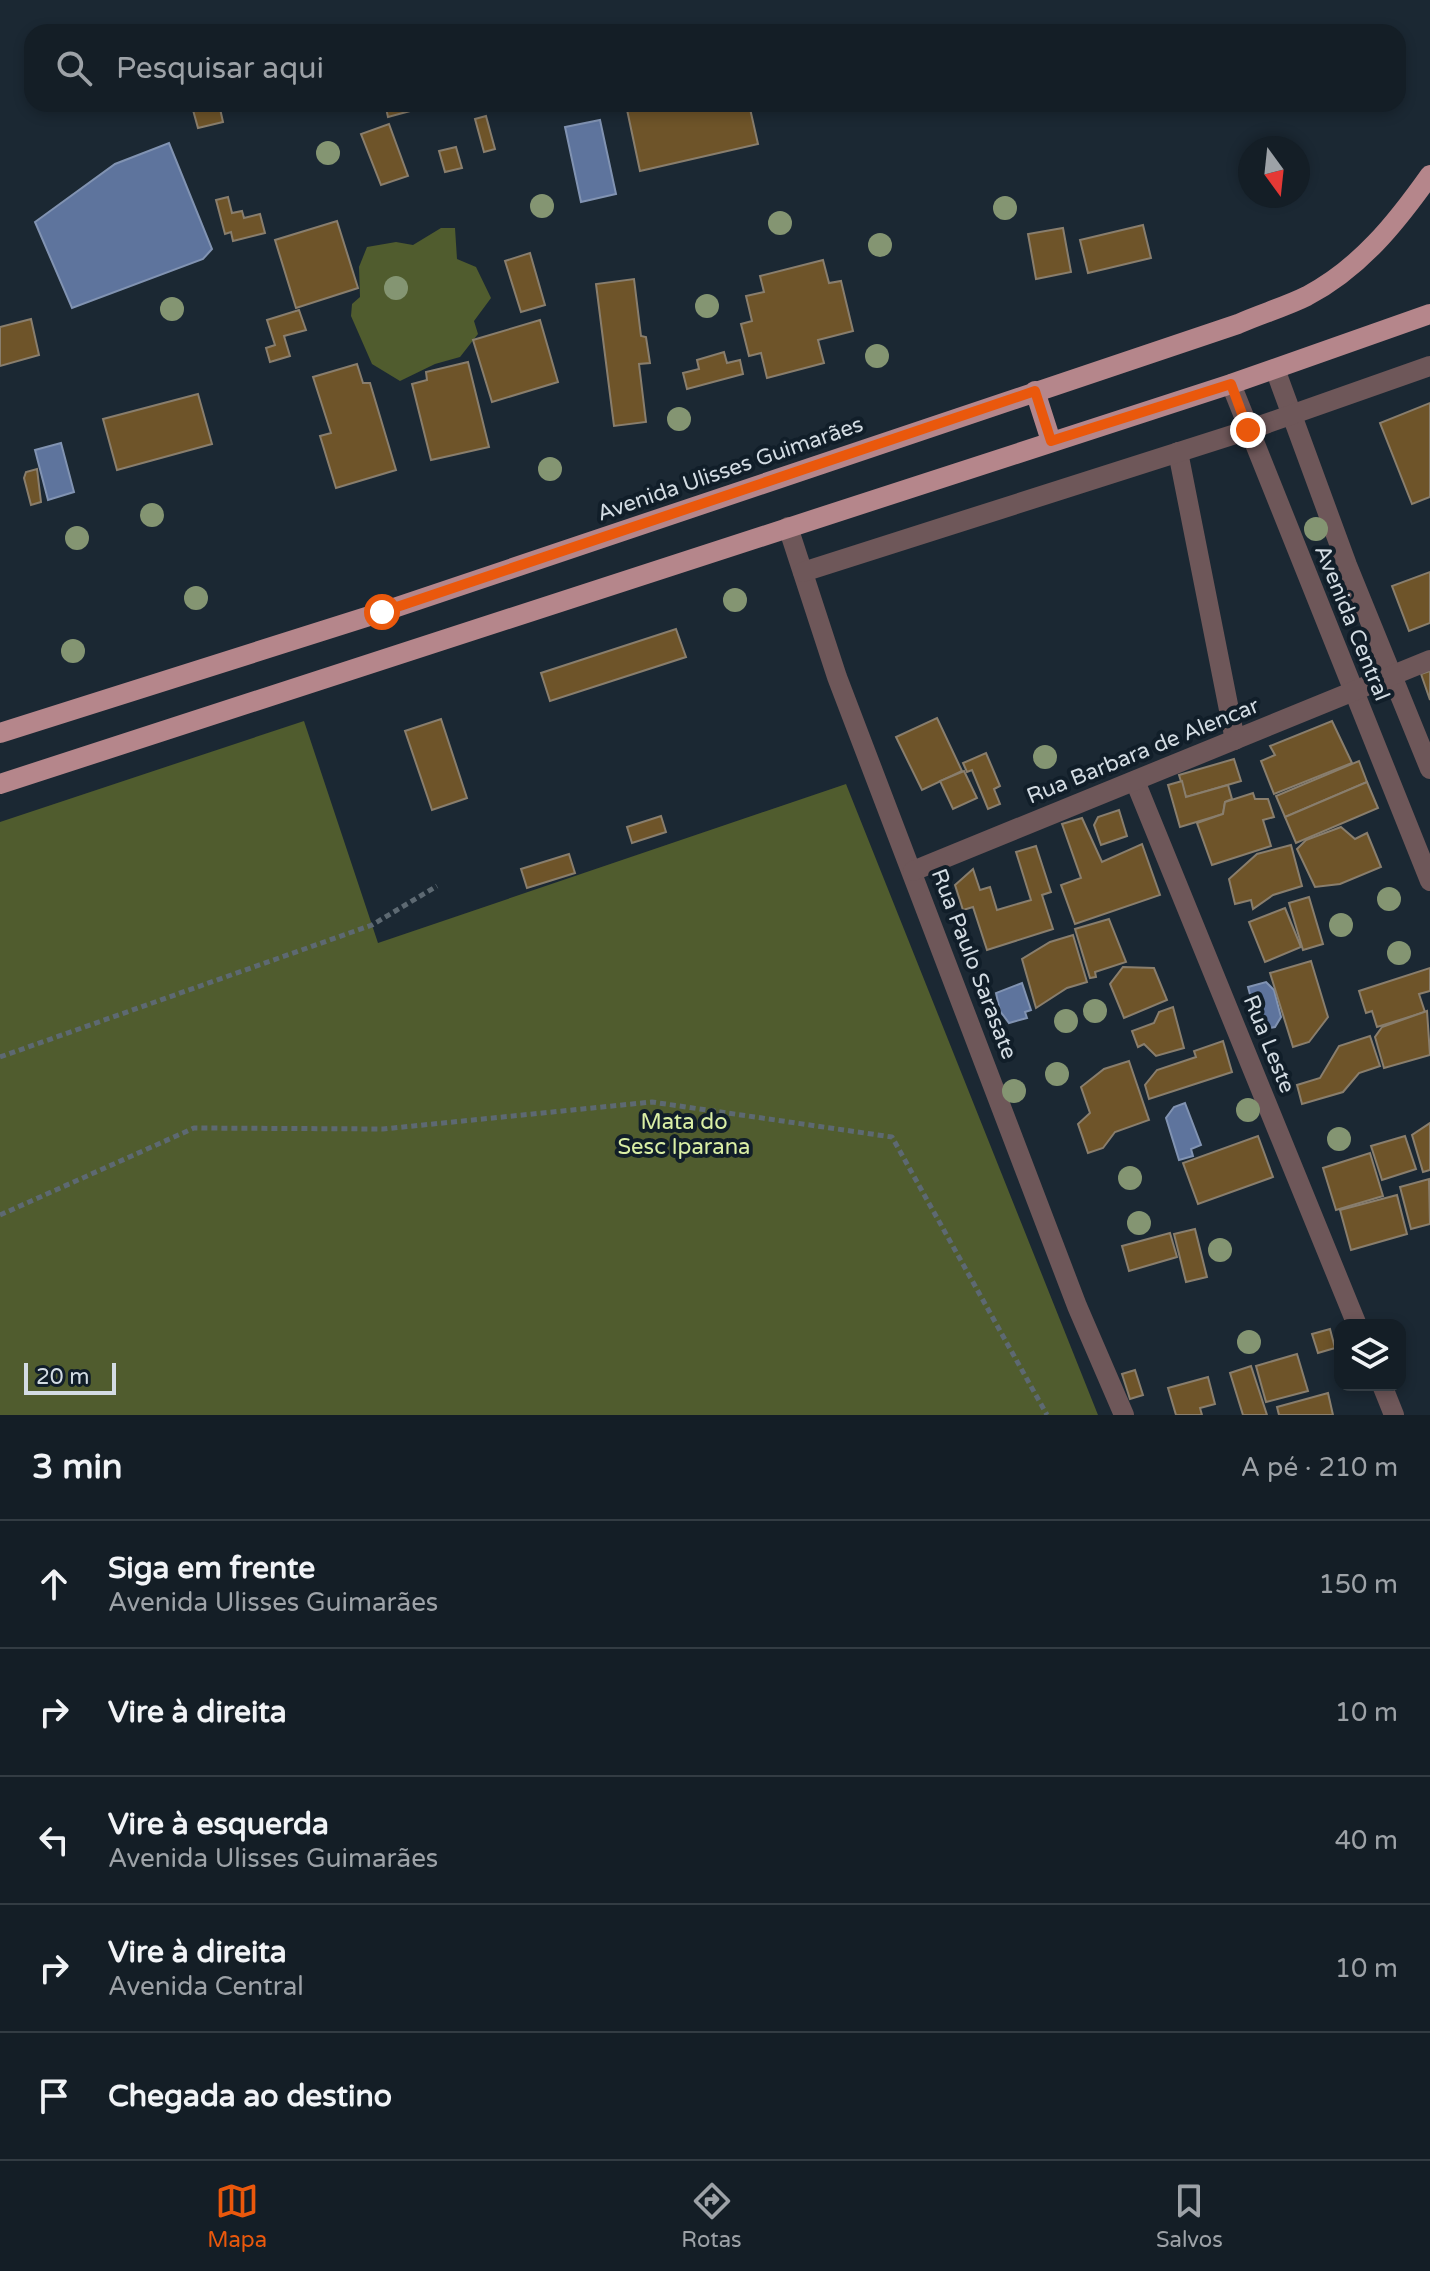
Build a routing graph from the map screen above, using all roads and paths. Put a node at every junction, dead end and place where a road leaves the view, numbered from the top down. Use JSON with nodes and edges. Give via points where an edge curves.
{"nodes":[{"id":1,"x":1430,"y":175,"type":"edge"},
{"id":2,"x":1430,"y":314,"type":"edge"},
{"id":3,"x":1430,"y":366,"type":"edge"},
{"id":4,"x":1275,"y":369,"type":"junction"},
{"id":5,"x":1231,"y":384,"type":"junction"},
{"id":6,"x":1035,"y":391,"type":"junction"},
{"id":7,"x":1292,"y":415,"type":"junction"},
{"id":8,"x":1248,"y":430,"type":"junction"},
{"id":9,"x":1051,"y":441,"type":"junction"},
{"id":10,"x":1178,"y":452,"type":"junction"},
{"id":11,"x":788,"y":527,"type":"junction"},
{"id":12,"x":803,"y":572,"type":"junction"},
{"id":13,"x":1430,"y":660,"type":"edge"},
{"id":14,"x":1391,"y":676,"type":"junction"},
{"id":15,"x":1353,"y":691,"type":"junction"},
{"id":16,"x":0,"y":733,"type":"edge"},
{"id":17,"x":1235,"y":740,"type":"junction"},
{"id":18,"x":1430,"y":769,"type":"edge"},
{"id":19,"x":1135,"y":781,"type":"junction"},
{"id":20,"x":0,"y":784,"type":"edge"},
{"id":21,"x":1424,"y":851,"type":"edge"},
{"id":22,"x":913,"y":871,"type":"junction"},
{"id":23,"x":1430,"y":881,"type":"edge"},
{"id":24,"x":437,"y":886,"type":"dead end"},
{"id":25,"x":0,"y":1057,"type":"edge"},
{"id":26,"x":0,"y":1215,"type":"edge"},
{"id":27,"x":1355,"y":1319,"type":"edge"},
{"id":28,"x":1384,"y":1391,"type":"edge"},
{"id":29,"x":1047,"y":1415,"type":"edge"},
{"id":30,"x":1124,"y":1415,"type":"edge"},
{"id":31,"x":1394,"y":1415,"type":"edge"}],
"edges":[{"from":1,"to":6,"type":"main road","name":"Avenida Ulisses Guimarães","via":[[1393,228],[1357,263],[1307,295],[1238,324]]},
{"from":2,"to":4,"type":"main road"},
{"from":3,"to":7,"type":"street"},
{"from":4,"to":5,"type":"main road"},
{"from":4,"to":7,"type":"street","name":"Avenida Central"},
{"from":5,"to":8,"type":"street","name":"Avenida Central"},
{"from":5,"to":9,"type":"main road"},
{"from":6,"to":9,"type":"main road"},
{"from":6,"to":16,"type":"main road","name":"Avenida Ulisses Guimarães","via":[[382,612]]},
{"from":7,"to":8,"type":"street"},
{"from":7,"to":14,"type":"street","name":"Avenida Central"},
{"from":8,"to":10,"type":"street"},
{"from":8,"to":15,"type":"street","name":"Avenida Central"},
{"from":9,"to":11,"type":"main road"},
{"from":10,"to":12,"type":"street"},
{"from":10,"to":17,"type":"street"},
{"from":11,"to":12,"type":"street","name":"Rua Paulo Sarasate"},
{"from":11,"to":20,"type":"main road"},
{"from":12,"to":22,"type":"street","name":"Rua Paulo Sarasate","via":[[837,677]]},
{"from":13,"to":14,"type":"street","name":"Rua Barbara de Alencar"},
{"from":14,"to":15,"type":"street","name":"Rua Barbara de Alencar"},
{"from":14,"to":18,"type":"street","name":"Avenida Central"},
{"from":15,"to":17,"type":"street","name":"Rua Barbara de Alencar"},
{"from":15,"to":21,"type":"street","name":"Avenida Central"},
{"from":17,"to":19,"type":"street","name":"Rua Barbara de Alencar"},
{"from":19,"to":22,"type":"street","name":"Rua Barbara de Alencar"},
{"from":19,"to":27,"type":"street","name":"Rua Leste"},
{"from":21,"to":23,"type":"street","name":"Avenida Central"},
{"from":22,"to":30,"type":"street","name":"Rua Paulo Sarasate","via":[[1077,1306]]},
{"from":24,"to":25,"type":"path","via":[[372,925]]},
{"from":26,"to":29,"type":"path","via":[[194,1128],[383,1129],[652,1102],[892,1137]]},
{"from":28,"to":31,"type":"street"}]}
